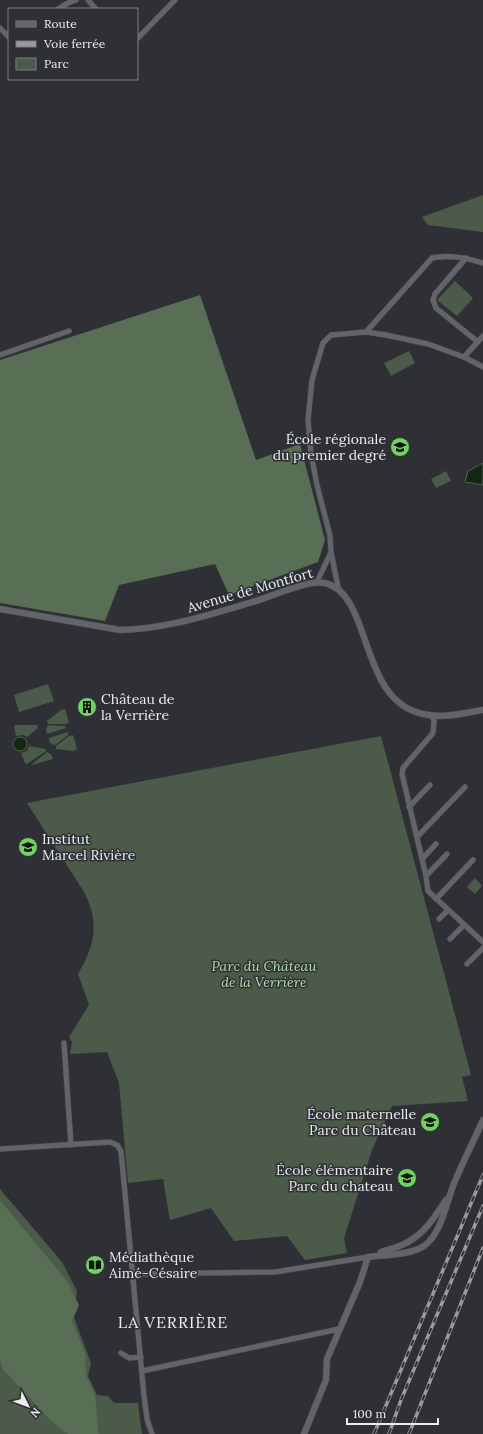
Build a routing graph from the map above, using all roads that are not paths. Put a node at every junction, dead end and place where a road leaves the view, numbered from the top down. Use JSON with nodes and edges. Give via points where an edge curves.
{"nodes":[{"id":1,"x":76,"y":0,"type":"edge"},
{"id":2,"x":88,"y":0,"type":"edge"},
{"id":3,"x":175,"y":0,"type":"edge"},
{"id":4,"x":60,"y":8,"type":"edge"},
{"id":5,"x":95,"y":8,"type":"edge"},
{"id":6,"x":0,"y":28,"type":"edge"},
{"id":7,"x":8,"y":36,"type":"edge"},
{"id":8,"x":138,"y":38,"type":"edge"},
{"id":9,"x":466,"y":258,"type":"junction"},
{"id":10,"x":483,"y":263,"type":"edge"},
{"id":11,"x":69,"y":332,"type":"dead end"},
{"id":12,"x":366,"y":332,"type":"junction"},
{"id":13,"x":483,"y":336,"type":"edge"},
{"id":14,"x":478,"y":342,"type":"junction"},
{"id":15,"x":0,"y":355,"type":"edge"},
{"id":16,"x":464,"y":357,"type":"junction"},
{"id":17,"x":483,"y":367,"type":"edge"},
{"id":18,"x":331,"y":552,"type":"junction"},
{"id":19,"x":317,"y":582,"type":"junction"},
{"id":20,"x":338,"y":588,"type":"junction"},
{"id":21,"x":0,"y":609,"type":"edge"},
{"id":22,"x":483,"y":710,"type":"edge"},
{"id":23,"x":432,"y":716,"type":"junction"},
{"id":24,"x":430,"y":785,"type":"dead end"},
{"id":25,"x":464,"y":787,"type":"dead end"},
{"id":26,"x":410,"y":807,"type":"junction"},
{"id":27,"x":417,"y":837,"type":"junction"},
{"id":28,"x":436,"y":844,"type":"dead end"},
{"id":29,"x":447,"y":854,"type":"dead end"},
{"id":30,"x":422,"y":859,"type":"junction"},
{"id":31,"x":473,"y":860,"type":"dead end"},
{"id":32,"x":426,"y":876,"type":"junction"},
{"id":33,"x":436,"y":899,"type":"junction"},
{"id":34,"x":448,"y":910,"type":"junction"},
{"id":35,"x":439,"y":919,"type":"dead end"},
{"id":36,"x":464,"y":925,"type":"junction"},
{"id":37,"x":450,"y":939,"type":"dead end"},
{"id":38,"x":483,"y":942,"type":"edge"},
{"id":39,"x":483,"y":948,"type":"edge"},
{"id":40,"x":467,"y":964,"type":"dead end"},
{"id":41,"x":64,"y":1043,"type":"dead end"},
{"id":42,"x":483,"y":1120,"type":"edge"},
{"id":43,"x":71,"y":1145,"type":"junction"},
{"id":44,"x":0,"y":1149,"type":"edge"},
{"id":45,"x":450,"y":1193,"type":"junction"},
{"id":46,"x":368,"y":1257,"type":"junction"},
{"id":47,"x":133,"y":1274,"type":"junction"},
{"id":48,"x":339,"y":1329,"type":"junction"},
{"id":49,"x":121,"y":1353,"type":"dead end"},
{"id":50,"x":141,"y":1358,"type":"junction"},
{"id":51,"x":142,"y":1371,"type":"junction"},
{"id":52,"x":152,"y":1434,"type":"edge"},
{"id":53,"x":304,"y":1434,"type":"edge"}],
"edges":[{"from":1,"to":4,"type":"street"},
{"from":2,"to":5,"type":"street"},
{"from":3,"to":8,"type":"street"},
{"from":6,"to":7,"type":"street"},
{"from":9,"to":10,"type":"street"},
{"from":9,"to":12,"type":"street","via":[[432,258]]},
{"from":9,"to":14,"type":"street","via":[[435,294],[433,300],[436,308]]},
{"from":11,"to":15,"type":"street"},
{"from":12,"to":16,"type":"street","via":[[428,344]]},
{"from":12,"to":18,"type":"street","via":[[331,334],[323,343],[312,380],[308,420],[310,454],[330,536]]},
{"from":13,"to":14,"type":"street"},
{"from":14,"to":16,"type":"street"},
{"from":16,"to":17,"type":"street"},
{"from":18,"to":19,"type":"street"},
{"from":18,"to":20,"type":"street"},
{"from":19,"to":20,"type":"street","name":"Avenue de Montfort"},
{"from":19,"to":21,"type":"street","name":"Avenue de Montfort","via":[[180,622],[136,630],[120,630]]},
{"from":20,"to":23,"type":"street","via":[[351,605],[375,668],[392,696],[416,713]]},
{"from":22,"to":23,"type":"street"},
{"from":23,"to":26,"type":"street","via":[[434,733],[403,768],[402,774]]},
{"from":24,"to":26,"type":"street"},
{"from":25,"to":27,"type":"street"},
{"from":26,"to":27,"type":"street"},
{"from":27,"to":30,"type":"street"},
{"from":28,"to":30,"type":"street"},
{"from":29,"to":32,"type":"street"},
{"from":30,"to":32,"type":"street"},
{"from":31,"to":33,"type":"street"},
{"from":32,"to":33,"type":"street","via":[[428,892]]},
{"from":33,"to":34,"type":"street"},
{"from":34,"to":35,"type":"street"},
{"from":34,"to":36,"type":"street"},
{"from":36,"to":37,"type":"street"},
{"from":36,"to":38,"type":"street"},
{"from":39,"to":40,"type":"street"},
{"from":41,"to":43,"type":"street"},
{"from":42,"to":45,"type":"street"},
{"from":43,"to":44,"type":"street"},
{"from":43,"to":47,"type":"street","via":[[110,1142],[121,1150]]},
{"from":45,"to":46,"type":"street","via":[[431,1223],[421,1233],[408,1242]]},
{"from":45,"to":46,"type":"street","via":[[433,1238],[426,1245],[412,1251]]},
{"from":46,"to":47,"type":"street","via":[[275,1272]]},
{"from":46,"to":48,"type":"street"},
{"from":47,"to":50,"type":"street"},
{"from":48,"to":51,"type":"street"},
{"from":48,"to":53,"type":"street","via":[[326,1359],[326,1380],[323,1390]]},
{"from":49,"to":50,"type":"street","via":[[129,1358]]},
{"from":50,"to":51,"type":"street"},
{"from":51,"to":52,"type":"street","via":[[147,1419]]}]}
